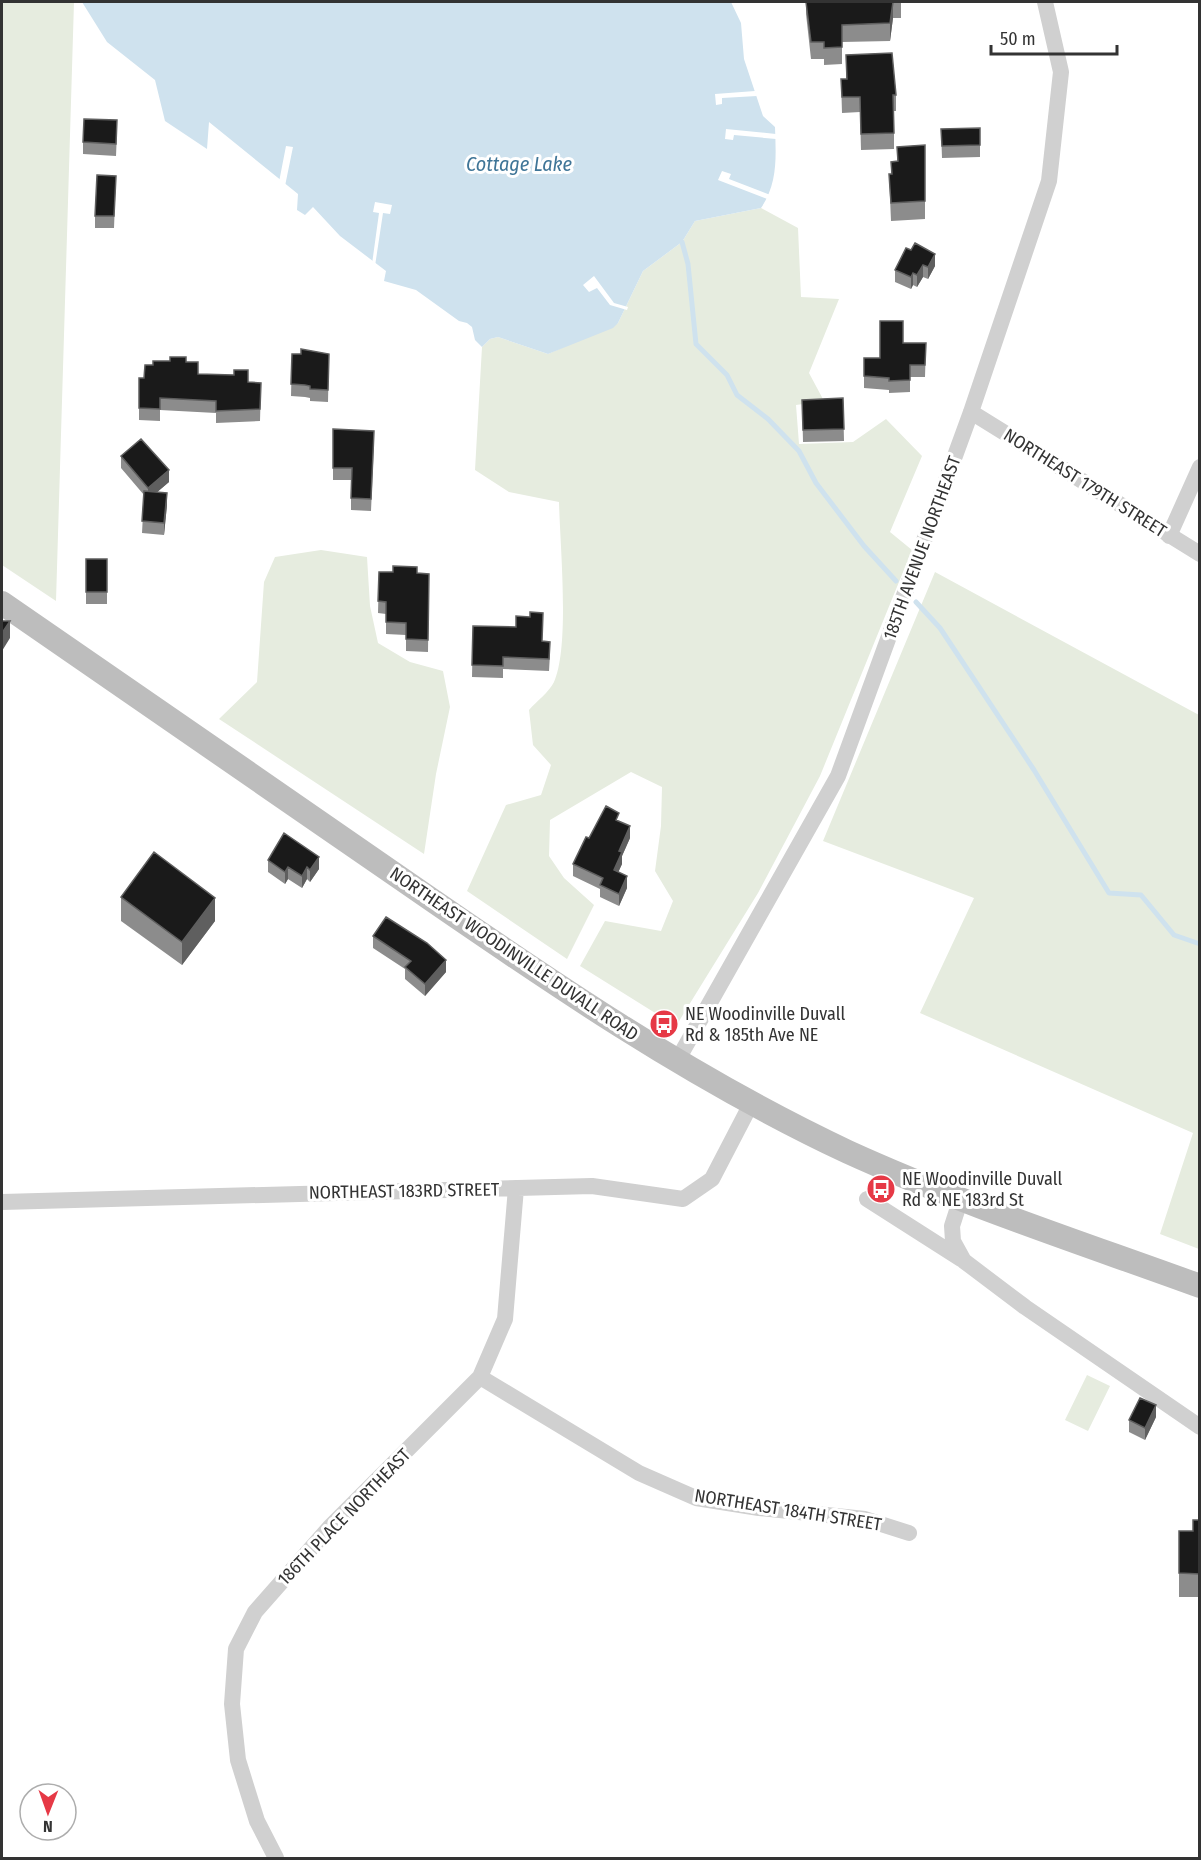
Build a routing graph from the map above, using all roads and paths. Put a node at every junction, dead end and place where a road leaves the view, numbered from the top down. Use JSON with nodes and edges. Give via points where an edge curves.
{"nodes":[{"id":1,"x":1045,"y":2,"type":"edge"},
{"id":2,"x":971,"y":412,"type":"junction"},
{"id":3,"x":1200,"y":466,"type":"edge"},
{"id":4,"x":1170,"y":536,"type":"junction"},
{"id":5,"x":1200,"y":554,"type":"edge"},
{"id":6,"x":2,"y":603,"type":"edge"},
{"id":7,"x":677,"y":1061,"type":"junction"},
{"id":8,"x":752,"y":1102,"type":"junction"},
{"id":9,"x":516,"y":1188,"type":"junction"},
{"id":10,"x":961,"y":1198,"type":"junction"},
{"id":11,"x":867,"y":1199,"type":"dead end"},
{"id":12,"x":2,"y":1202,"type":"edge"},
{"id":13,"x":964,"y":1261,"type":"junction"},
{"id":14,"x":1200,"y":1286,"type":"edge"},
{"id":15,"x":480,"y":1377,"type":"junction"},
{"id":16,"x":1200,"y":1426,"type":"edge"},
{"id":17,"x":909,"y":1533,"type":"dead end"},
{"id":18,"x":276,"y":1858,"type":"edge"}],
"edges":[{"from":1,"to":2,"type":"street","name":"185TH AVENUE NORTHEAST","via":[[1061,72],[1049,181]]},
{"from":2,"to":4,"type":"street","name":"NORTHEAST 179TH STREET"},
{"from":2,"to":7,"type":"street","name":"185TH AVENUE NORTHEAST","via":[[838,776]]},
{"from":3,"to":4,"type":"street"},
{"from":4,"to":5,"type":"street","name":"NORTHEAST 179TH STREET"},
{"from":6,"to":7,"type":"main road","name":"NORTHEAST WOODINVILLE DUVALL ROAD","via":[[469,926]]},
{"from":7,"to":8,"type":"main road","name":"NORTHEAST WOODINVILLE DUVALL ROAD"},
{"from":8,"to":9,"type":"street","name":"NORTHEAST 183RD STREET","via":[[712,1179],[683,1198],[592,1186]]},
{"from":8,"to":10,"type":"main road","name":"NORTHEAST WOODINVILLE DUVALL ROAD","via":[[848,1152]]},
{"from":9,"to":12,"type":"street","name":"NORTHEAST 183RD STREET"},
{"from":9,"to":15,"type":"street","name":"186TH PLACE NORTHEAST","via":[[505,1319]]},
{"from":10,"to":13,"type":"street","via":[[952,1226],[953,1241]]},
{"from":10,"to":14,"type":"main road","name":"NORTHEAST WOODINVILLE DUVALL ROAD"},
{"from":11,"to":13,"type":"street"},
{"from":13,"to":16,"type":"street"},
{"from":15,"to":17,"type":"street","name":"NORTHEAST 184TH STREET","via":[[639,1473],[696,1498],[865,1519]]},
{"from":15,"to":18,"type":"street","name":"186TH PLACE NORTHEAST","via":[[329,1528],[255,1612],[236,1649],[232,1704],[238,1760],[256,1821]]}]}
